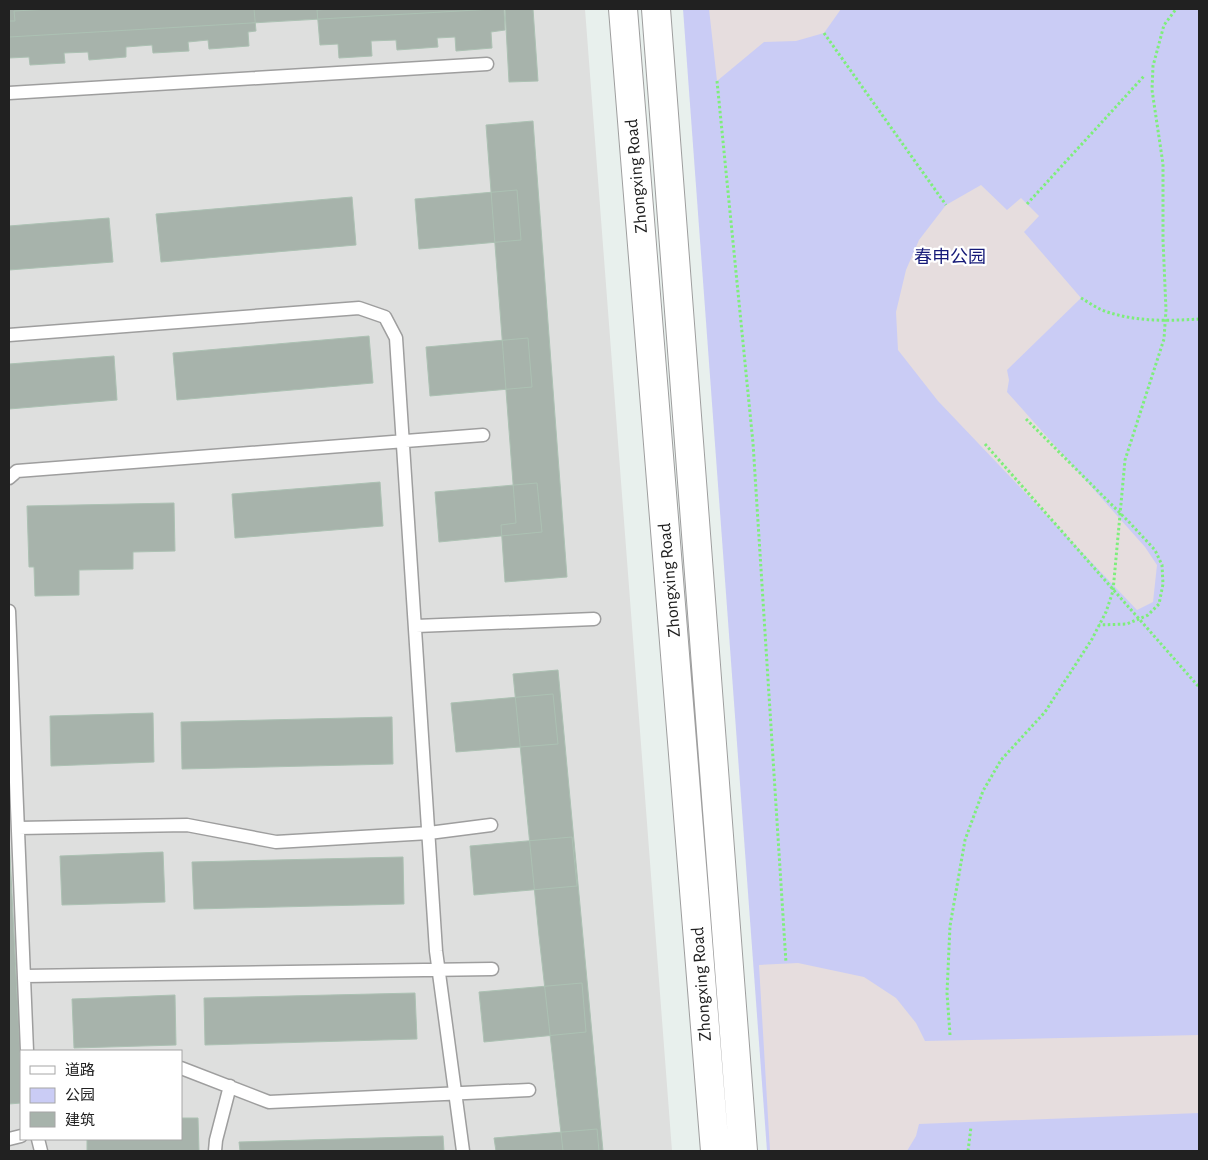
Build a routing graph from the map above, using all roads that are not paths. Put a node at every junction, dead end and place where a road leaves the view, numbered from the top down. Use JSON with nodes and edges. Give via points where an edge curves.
{"nodes":[{"id":1,"x":623,"y":9,"type":"edge"},
{"id":2,"x":656,"y":9,"type":"edge"},
{"id":3,"x":487,"y":64,"type":"dead end"},
{"id":4,"x":9,"y":94,"type":"edge"},
{"id":5,"x":9,"y":335,"type":"edge"},
{"id":6,"x":483,"y":435,"type":"dead end"},
{"id":7,"x":403,"y":441,"type":"junction"},
{"id":8,"x":9,"y":478,"type":"edge"},
{"id":9,"x":9,"y":611,"type":"edge"},
{"id":10,"x":594,"y":619,"type":"dead end"},
{"id":11,"x":416,"y":626,"type":"junction"},
{"id":12,"x":491,"y":825,"type":"dead end"},
{"id":13,"x":18,"y":828,"type":"junction"},
{"id":14,"x":429,"y":833,"type":"junction"},
{"id":15,"x":492,"y":969,"type":"dead end"},
{"id":16,"x":25,"y":976,"type":"junction"},
{"id":17,"x":28,"y":1050,"type":"edge"},
{"id":18,"x":182,"y":1068,"type":"edge"},
{"id":19,"x":230,"y":1086,"type":"junction"},
{"id":20,"x":529,"y":1090,"type":"dead end"},
{"id":21,"x":215,"y":1151,"type":"edge"},
{"id":22,"x":463,"y":1151,"type":"edge"},
{"id":23,"x":715,"y":1151,"type":"edge"},
{"id":24,"x":743,"y":1151,"type":"edge"}],
"edges":[{"from":1,"to":23,"type":"street","name":"Zhongxing Road"},
{"from":2,"to":24,"type":"street","name":"Zhongxing Road"},
{"from":3,"to":4,"type":"lane"},
{"from":5,"to":7,"type":"lane","via":[[359,308],[385,317],[396,338]]},
{"from":6,"to":7,"type":"lane"},
{"from":7,"to":8,"type":"lane","via":[[17,471]]},
{"from":7,"to":11,"type":"lane"},
{"from":9,"to":13,"type":"lane"},
{"from":10,"to":11,"type":"lane"},
{"from":11,"to":14,"type":"lane"},
{"from":12,"to":14,"type":"lane"},
{"from":13,"to":14,"type":"lane","via":[[187,825],[276,842]]},
{"from":13,"to":16,"type":"lane"},
{"from":14,"to":22,"type":"lane","via":[[436,951]]},
{"from":15,"to":16,"type":"lane"},
{"from":16,"to":17,"type":"lane"},
{"from":18,"to":19,"type":"lane"},
{"from":19,"to":20,"type":"lane","via":[[269,1102]]},
{"from":19,"to":21,"type":"lane"}]}
